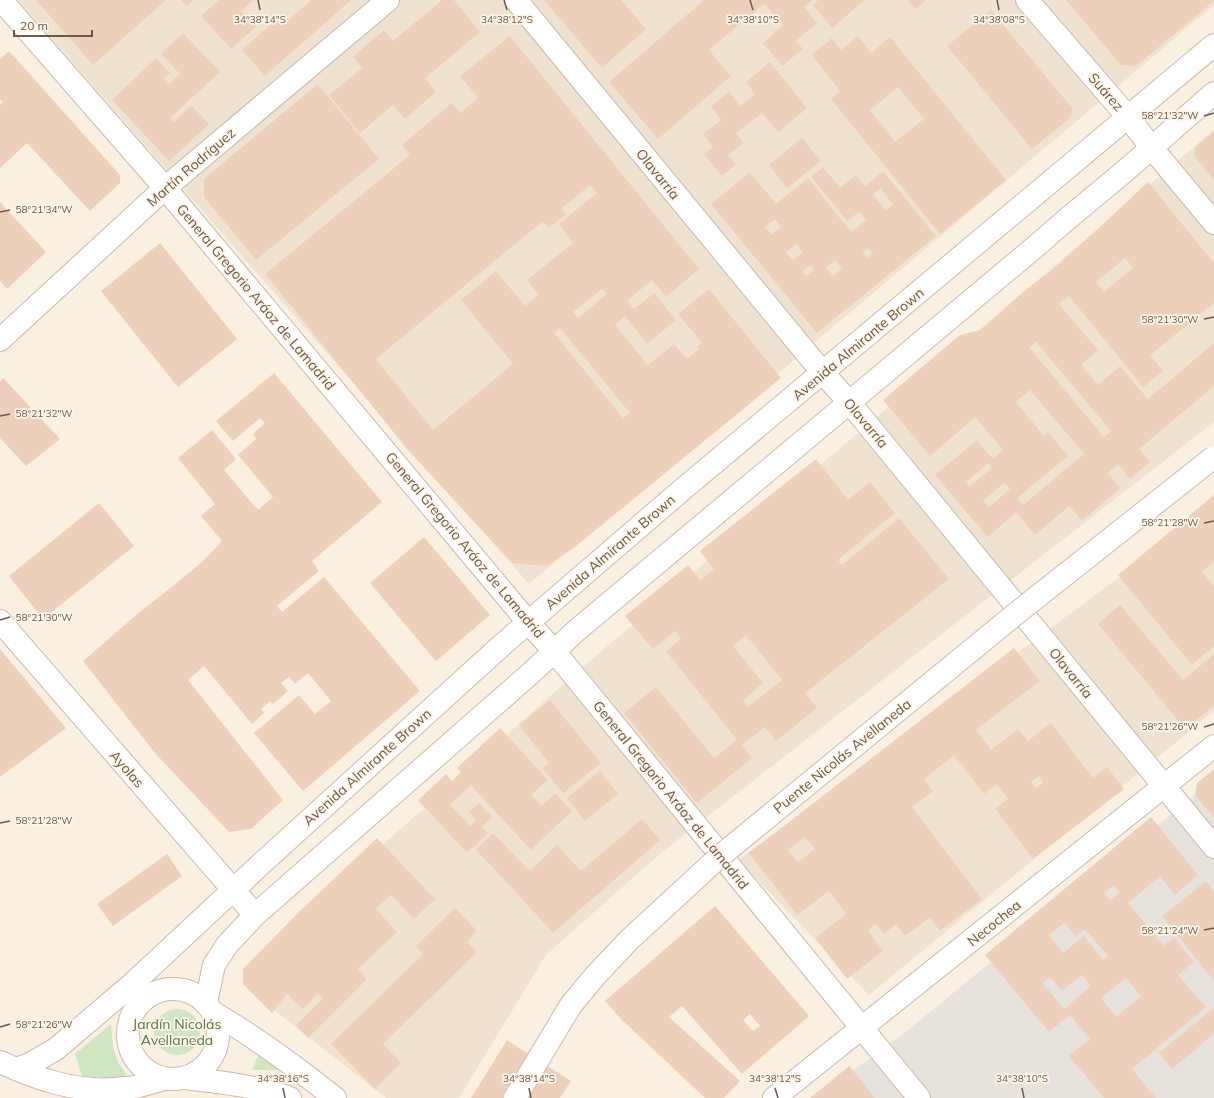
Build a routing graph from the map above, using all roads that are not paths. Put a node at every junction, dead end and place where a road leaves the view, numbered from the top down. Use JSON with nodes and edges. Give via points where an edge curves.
{"nodes":[{"id":1,"x":2,"y":0,"type":"edge"},
{"id":2,"x":388,"y":0,"type":"edge"},
{"id":3,"x":516,"y":0,"type":"edge"},
{"id":4,"x":1027,"y":0,"type":"edge"},
{"id":5,"x":1214,"y":45,"type":"edge"},
{"id":6,"x":1214,"y":93,"type":"edge"},
{"id":7,"x":1128,"y":117,"type":"junction"},
{"id":8,"x":1151,"y":147,"type":"junction"},
{"id":9,"x":165,"y":188,"type":"junction"},
{"id":10,"x":1214,"y":223,"type":"edge"},
{"id":11,"x":0,"y":340,"type":"edge"},
{"id":12,"x":823,"y":373,"type":"junction"},
{"id":13,"x":849,"y":402,"type":"junction"},
{"id":14,"x":1214,"y":457,"type":"edge"},
{"id":15,"x":0,"y":621,"type":"edge"},
{"id":16,"x":528,"y":622,"type":"junction"},
{"id":17,"x":554,"y":651,"type":"junction"},
{"id":18,"x":1214,"y":746,"type":"edge"},
{"id":19,"x":1164,"y":786,"type":"junction"},
{"id":20,"x":1214,"y":846,"type":"edge"},
{"id":21,"x":233,"y":890,"type":"junction"},
{"id":22,"x":255,"y":915,"type":"junction"},
{"id":23,"x":159,"y":959,"type":"junction"},
{"id":24,"x":146,"y":998,"type":"junction"},
{"id":25,"x":106,"y":1006,"type":"junction"},
{"id":26,"x":210,"y":1008,"type":"junction"},
{"id":27,"x":862,"y":1028,"type":"junction"},
{"id":28,"x":8,"y":1065,"type":"edge"},
{"id":29,"x":174,"y":1079,"type":"junction"},
{"id":30,"x":290,"y":1098,"type":"edge"},
{"id":31,"x":335,"y":1098,"type":"edge"},
{"id":32,"x":515,"y":1098,"type":"edge"},
{"id":33,"x":774,"y":1098,"type":"edge"},
{"id":34,"x":919,"y":1098,"type":"edge"}],
"edges":[{"from":1,"to":9,"type":"main road","name":"General Gregorio Aráoz de Lamadrid"},
{"from":2,"to":9,"type":"main road","name":"Martín Rodríguez"},
{"from":3,"to":12,"type":"main road","name":"Olavarría"},
{"from":4,"to":7,"type":"main road","name":"Suárez"},
{"from":5,"to":7,"type":"main road","name":"Avenida Almirante Brown"},
{"from":6,"to":8,"type":"main road"},
{"from":7,"to":8,"type":"main road","name":"Suárez"},
{"from":7,"to":12,"type":"main road","name":"Avenida Almirante Brown"},
{"from":8,"to":10,"type":"main road","name":"Suárez"},
{"from":8,"to":13,"type":"main road"},
{"from":9,"to":11,"type":"main road","name":"Martín Rodríguez"},
{"from":9,"to":16,"type":"main road","name":"General Gregorio Aráoz de Lamadrid"},
{"from":12,"to":13,"type":"main road","name":"Olavarría"},
{"from":12,"to":16,"type":"main road","name":"Avenida Almirante Brown"},
{"from":13,"to":17,"type":"main road"},
{"from":13,"to":19,"type":"main road","name":"Olavarría"},
{"from":14,"to":32,"type":"main road","name":"Puente Nicolás Avellaneda","bridge":true,"via":[[1018,612],[719,857],[629,940],[595,976],[571,1006]]},
{"from":15,"to":21,"type":"main road","name":"Ayolas"},
{"from":16,"to":17,"type":"main road","name":"General Gregorio Aráoz de Lamadrid"},
{"from":16,"to":21,"type":"main road","name":"Avenida Almirante Brown"},
{"from":17,"to":22,"type":"main road"},
{"from":17,"to":27,"type":"main road","name":"General Gregorio Aráoz de Lamadrid"},
{"from":18,"to":19,"type":"main road","name":"Necochea"},
{"from":19,"to":20,"type":"main road","name":"Olavarría"},
{"from":19,"to":27,"type":"main road","name":"Necochea"},
{"from":21,"to":22,"type":"main road","name":"Ayolas"},
{"from":21,"to":23,"type":"main road","name":"Avenida Almirante Brown"},
{"from":22,"to":26,"type":"main road","via":[[227,945],[214,965]]},
{"from":23,"to":24,"type":"main road"},
{"from":23,"to":25,"type":"main road","name":"Avenida Almirante Brown"},
{"from":24,"to":25,"type":"main road"},
{"from":24,"to":26,"type":"main road","via":[[161,990],[178,988],[193,993]]},
{"from":24,"to":29,"type":"main road","via":[[132,1014],[129,1023],[130,1047],[139,1064],[150,1074]]},
{"from":25,"to":28,"type":"main road","name":"Avenida Almirante Brown","via":[[56,1049],[30,1064]]},
{"from":26,"to":29,"type":"main road","via":[[219,1032],[214,1055],[202,1070],[193,1075]]},
{"from":26,"to":31,"type":"main road"},
{"from":27,"to":33,"type":"main road","name":"Necochea"},
{"from":27,"to":34,"type":"main road","name":"General Gregorio Aráoz de Lamadrid"},
{"from":28,"to":29,"type":"main road","via":[[54,1083],[90,1089],[134,1087]]},
{"from":29,"to":30,"type":"main road","via":[[225,1083]]}]}
